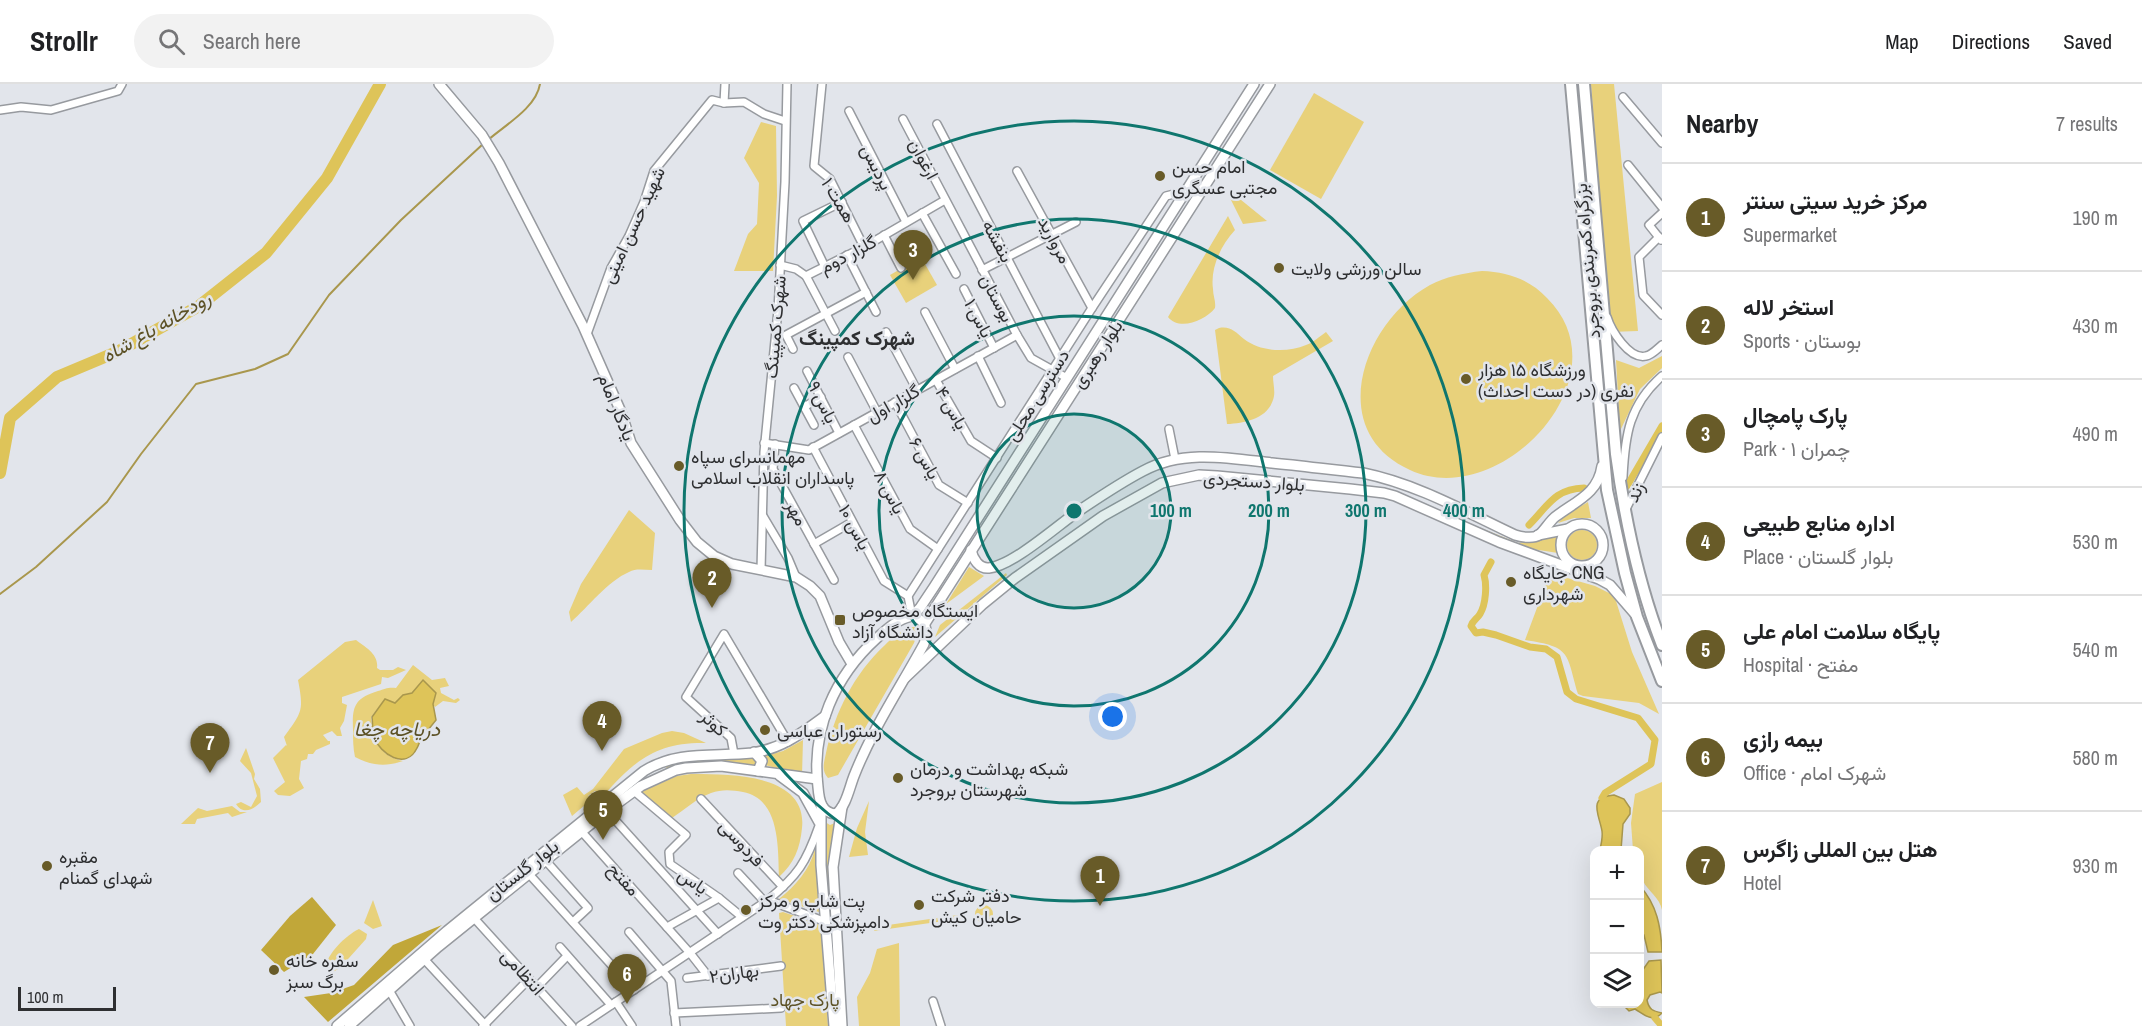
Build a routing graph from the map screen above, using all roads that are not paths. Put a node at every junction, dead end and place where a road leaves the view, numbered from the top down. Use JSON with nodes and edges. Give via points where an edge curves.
{"nodes":[{"id":1,"x":122,"y":84,"type":"edge"},
{"id":2,"x":439,"y":84,"type":"edge"},
{"id":3,"x":726,"y":84,"type":"edge"},
{"id":4,"x":787,"y":84,"type":"edge"},
{"id":5,"x":822,"y":84,"type":"edge"},
{"id":6,"x":1254,"y":84,"type":"edge"},
{"id":7,"x":1270,"y":84,"type":"edge"},
{"id":8,"x":1571,"y":84,"type":"edge"},
{"id":9,"x":1584,"y":84,"type":"edge"},
{"id":10,"x":1623,"y":97,"type":"dead end"},
{"id":11,"x":724,"y":103,"type":"junction"},
{"id":12,"x":0,"y":110,"type":"edge"},
{"id":13,"x":849,"y":111,"type":"dead end"},
{"id":14,"x":903,"y":119,"type":"dead end"},
{"id":15,"x":785,"y":121,"type":"junction"},
{"id":16,"x":937,"y":124,"type":"dead end"},
{"id":17,"x":1662,"y":142,"type":"edge"},
{"id":18,"x":1628,"y":165,"type":"dead end"},
{"id":19,"x":1017,"y":171,"type":"dead end"},
{"id":20,"x":1186,"y":191,"type":"junction"},
{"id":21,"x":945,"y":200,"type":"junction"},
{"id":22,"x":842,"y":202,"type":"junction"},
{"id":23,"x":1662,"y":207,"type":"edge"},
{"id":24,"x":922,"y":213,"type":"junction"},
{"id":25,"x":1662,"y":213,"type":"edge"},
{"id":26,"x":906,"y":222,"type":"junction"},
{"id":27,"x":1076,"y":222,"type":"dead end"},
{"id":28,"x":1052,"y":234,"type":"junction"},
{"id":29,"x":884,"y":235,"type":"junction"},
{"id":30,"x":1661,"y":239,"type":"edge"},
{"id":31,"x":864,"y":247,"type":"junction"},
{"id":32,"x":847,"y":255,"type":"junction"},
{"id":33,"x":1007,"y":258,"type":"junction"},
{"id":34,"x":780,"y":265,"type":"junction"},
{"id":35,"x":825,"y":267,"type":"junction"},
{"id":36,"x":902,"y":268,"type":"dead end"},
{"id":37,"x":982,"y":270,"type":"junction"},
{"id":38,"x":956,"y":274,"type":"dead end"},
{"id":39,"x":806,"y":276,"type":"junction"},
{"id":40,"x":963,"y":289,"type":"dead end"},
{"id":41,"x":866,"y":292,"type":"junction"},
{"id":42,"x":1603,"y":303,"type":"junction"},
{"id":43,"x":1092,"y":308,"type":"junction"},
{"id":44,"x":876,"y":312,"type":"dead end"},
{"id":45,"x":925,"y":312,"type":"dead end"},
{"id":46,"x":825,"y":313,"type":"junction"},
{"id":47,"x":1662,"y":315,"type":"edge"},
{"id":48,"x":835,"y":331,"type":"dead end"},
{"id":49,"x":886,"y":332,"type":"dead end"},
{"id":50,"x":587,"y":334,"type":"junction"},
{"id":51,"x":1017,"y":335,"type":"junction"},
{"id":52,"x":1662,"y":345,"type":"edge"},
{"id":53,"x":994,"y":348,"type":"junction"},
{"id":54,"x":793,"y":349,"type":"dead end"},
{"id":55,"x":978,"y":356,"type":"junction"},
{"id":56,"x":848,"y":357,"type":"dead end"},
{"id":57,"x":1060,"y":358,"type":"junction"},
{"id":58,"x":955,"y":369,"type":"junction"},
{"id":59,"x":1054,"y":370,"type":"junction"},
{"id":60,"x":807,"y":371,"type":"dead end"},
{"id":61,"x":1662,"y":376,"type":"edge"},
{"id":62,"x":1067,"y":378,"type":"junction"},
{"id":63,"x":936,"y":380,"type":"junction"},
{"id":64,"x":794,"y":388,"type":"dead end"},
{"id":65,"x":917,"y":390,"type":"junction"},
{"id":66,"x":821,"y":398,"type":"junction"},
{"id":67,"x":895,"y":402,"type":"junction"},
{"id":68,"x":1001,"y":403,"type":"dead end"},
{"id":69,"x":804,"y":407,"type":"junction"},
{"id":70,"x":878,"y":412,"type":"junction"},
{"id":71,"x":814,"y":425,"type":"dead end"},
{"id":72,"x":854,"y":425,"type":"junction"},
{"id":73,"x":1169,"y":429,"type":"dead end"},
{"id":74,"x":839,"y":433,"type":"junction"},
{"id":75,"x":1662,"y":437,"type":"edge"},
{"id":76,"x":764,"y":442,"type":"junction"},
{"id":77,"x":775,"y":444,"type":"junction"},
{"id":78,"x":813,"y":447,"type":"junction"},
{"id":79,"x":997,"y":458,"type":"junction"},
{"id":80,"x":1603,"y":458,"type":"junction"},
{"id":81,"x":1175,"y":459,"type":"junction"},
{"id":82,"x":1622,"y":498,"type":"junction"},
{"id":83,"x":968,"y":503,"type":"junction"},
{"id":84,"x":1624,"y":514,"type":"junction"},
{"id":85,"x":762,"y":515,"type":"junction"},
{"id":86,"x":852,"y":522,"type":"junction"},
{"id":87,"x":1568,"y":529,"type":"junction"},
{"id":88,"x":1538,"y":535,"type":"junction"},
{"id":89,"x":814,"y":544,"type":"junction"},
{"id":90,"x":938,"y":549,"type":"junction"},
{"id":91,"x":971,"y":550,"type":"junction"},
{"id":92,"x":1568,"y":561,"type":"junction"},
{"id":93,"x":1552,"y":562,"type":"junction"},
{"id":94,"x":761,"y":570,"type":"junction"},
{"id":95,"x":796,"y":577,"type":"junction"},
{"id":96,"x":834,"y":580,"type":"dead end"},
{"id":97,"x":908,"y":596,"type":"junction"},
{"id":98,"x":912,"y":616,"type":"junction"},
{"id":99,"x":1638,"y":617,"type":"junction"},
{"id":100,"x":924,"y":625,"type":"junction"},
{"id":101,"x":1662,"y":645,"type":"edge"},
{"id":102,"x":852,"y":664,"type":"junction"},
{"id":103,"x":905,"y":678,"type":"junction"},
{"id":104,"x":1662,"y":681,"type":"edge"},
{"id":105,"x":825,"y":716,"type":"junction"},
{"id":106,"x":788,"y":742,"type":"junction"},
{"id":107,"x":754,"y":752,"type":"junction"},
{"id":108,"x":735,"y":754,"type":"junction"},
{"id":109,"x":665,"y":760,"type":"junction"},
{"id":110,"x":758,"y":771,"type":"junction"},
{"id":111,"x":670,"y":772,"type":"junction"},
{"id":112,"x":776,"y":774,"type":"junction"},
{"id":113,"x":817,"y":779,"type":"junction"},
{"id":114,"x":634,"y":791,"type":"junction"},
{"id":115,"x":701,"y":799,"type":"dead end"},
{"id":116,"x":821,"y":804,"type":"junction"},
{"id":117,"x":842,"y":807,"type":"junction"},
{"id":118,"x":607,"y":811,"type":"junction"},
{"id":119,"x":820,"y":823,"type":"junction"},
{"id":120,"x":582,"y":832,"type":"junction"},
{"id":121,"x":546,"y":861,"type":"junction"},
{"id":122,"x":738,"y":873,"type":"dead end"},
{"id":123,"x":529,"y":874,"type":"junction"},
{"id":124,"x":783,"y":887,"type":"junction"},
{"id":125,"x":719,"y":898,"type":"junction"},
{"id":126,"x":766,"y":901,"type":"junction"},
{"id":127,"x":697,"y":910,"type":"junction"},
{"id":128,"x":474,"y":918,"type":"junction"},
{"id":129,"x":742,"y":918,"type":"junction"},
{"id":130,"x":573,"y":922,"type":"junction"},
{"id":131,"x":826,"y":922,"type":"junction"},
{"id":132,"x":667,"y":927,"type":"junction"},
{"id":133,"x":629,"y":932,"type":"dead end"},
{"id":134,"x":718,"y":934,"type":"junction"},
{"id":135,"x":560,"y":947,"type":"dead end"},
{"id":136,"x":690,"y":953,"type":"junction"},
{"id":137,"x":567,"y":956,"type":"junction"},
{"id":138,"x":424,"y":959,"type":"junction"},
{"id":139,"x":781,"y":966,"type":"dead end"},
{"id":140,"x":662,"y":971,"type":"junction"},
{"id":141,"x":708,"y":976,"type":"junction"},
{"id":142,"x":687,"y":978,"type":"dead end"},
{"id":143,"x":530,"y":979,"type":"junction"},
{"id":144,"x":537,"y":987,"type":"junction"},
{"id":145,"x":389,"y":990,"type":"junction"},
{"id":146,"x":634,"y":990,"type":"junction"},
{"id":147,"x":933,"y":1001,"type":"dead end"},
{"id":148,"x":613,"y":1004,"type":"junction"},
{"id":149,"x":781,"y":1008,"type":"dead end"},
{"id":150,"x":674,"y":1013,"type":"junction"},
{"id":151,"x":354,"y":1024,"type":"edge"},
{"id":152,"x":337,"y":1026,"type":"edge"},
{"id":153,"x":410,"y":1026,"type":"edge"},
{"id":154,"x":485,"y":1026,"type":"edge"},
{"id":155,"x":572,"y":1026,"type":"edge"},
{"id":156,"x":580,"y":1026,"type":"edge"},
{"id":157,"x":632,"y":1026,"type":"edge"},
{"id":158,"x":676,"y":1026,"type":"edge"},
{"id":159,"x":834,"y":1026,"type":"edge"},
{"id":160,"x":842,"y":1026,"type":"edge"},
{"id":161,"x":941,"y":1026,"type":"edge"}],
"edges":[{"from":1,"to":12,"type":"street","via":[[118,91],[51,110]]},
{"from":2,"to":50,"type":"main road","name":"یادگار امام","via":[[486,141]]},
{"from":3,"to":11,"type":"street"},
{"from":4,"to":15,"type":"street","name":"شهرک کمپینگ"},
{"from":5,"to":22,"type":"street","name":"همت ۱","via":[[814,166],[830,179]]},
{"from":6,"to":20,"type":"main road","name":"بلوار رهبری"},
{"from":7,"to":91,"type":"main road","name":"بلوار رهبری"},
{"from":8,"to":80,"type":"highway","name":"بزرگراه کمربندی بروجرد"},
{"from":9,"to":42,"type":"highway","name":"بزرگراه کمربندی بروجرد"},
{"from":10,"to":17,"type":"street"},
{"from":11,"to":15,"type":"street","via":[[744,102]]},
{"from":11,"to":50,"type":"street","name":"شهید حسن امینی","via":[[712,100],[654,171]]},
{"from":13,"to":26,"type":"street","name":"پردیس"},
{"from":14,"to":21,"type":"street","name":"ارغوان"},
{"from":15,"to":34,"type":"street","name":"شهرک کمپینگ"},
{"from":16,"to":33,"type":"street","name":"بنفشه"},
{"from":18,"to":23,"type":"street"},
{"from":19,"to":28,"type":"street","name":"مروارید"},
{"from":20,"to":43,"type":"street","name":"دسترسی محلی","via":[[1166,196]]},
{"from":20,"to":62,"type":"main road","name":"بلوار رهبری"},
{"from":21,"to":24,"type":"street","name":"گلزار دوم"},
{"from":21,"to":37,"type":"street","name":"بوستان"},
{"from":22,"to":31,"type":"street","name":"همت ۱"},
{"from":22,"to":35,"type":"street","via":[[803,221]]},
{"from":24,"to":26,"type":"street","name":"گلزار دوم"},
{"from":24,"to":38,"type":"street"},
{"from":25,"to":30,"type":"street","via":[[1649,225]]},
{"from":26,"to":29,"type":"street","name":"گلزار دوم"},
{"from":27,"to":28,"type":"street"},
{"from":28,"to":33,"type":"street"},
{"from":28,"to":43,"type":"street","name":"مروارید"},
{"from":29,"to":31,"type":"street","name":"گلزار دوم"},
{"from":29,"to":36,"type":"street"},
{"from":30,"to":47,"type":"street","via":[[1639,257],[1643,295]]},
{"from":31,"to":32,"type":"street","name":"گلزار دوم"},
{"from":32,"to":35,"type":"street","name":"گلزار دوم"},
{"from":32,"to":41,"type":"street"},
{"from":33,"to":37,"type":"street"},
{"from":33,"to":57,"type":"street","name":"بنفشه"},
{"from":34,"to":39,"type":"street","name":"گلزار دوم"},
{"from":34,"to":76,"type":"street","name":"شهرک کمپینگ"},
{"from":35,"to":39,"type":"street","name":"گلزار دوم"},
{"from":37,"to":51,"type":"street","name":"بوستان"},
{"from":39,"to":46,"type":"street"},
{"from":40,"to":53,"type":"street","name":"یاس ۱"},
{"from":41,"to":44,"type":"street"},
{"from":41,"to":46,"type":"street"},
{"from":42,"to":52,"type":"street","via":[[1609,321],[1628,350],[1643,357]]},
{"from":42,"to":82,"type":"highway","name":"بزرگراه کمربندی بروجرد"},
{"from":43,"to":57,"type":"street","name":"دسترسی محلی"},
{"from":45,"to":58,"type":"street"},
{"from":46,"to":48,"type":"street"},
{"from":46,"to":54,"type":"street","via":[[786,335]]},
{"from":49,"to":65,"type":"street"},
{"from":50,"to":94,"type":"main road","name":"یادگار امام","via":[[631,443],[680,520],[714,556]]},
{"from":51,"to":53,"type":"street","name":"گلزار اول"},
{"from":51,"to":59,"type":"street","name":"بوستان","via":[[1031,358]]},
{"from":53,"to":55,"type":"street","name":"گلزار اول"},
{"from":55,"to":58,"type":"street","name":"گلزار اول"},
{"from":55,"to":68,"type":"street"},
{"from":56,"to":70,"type":"street"},
{"from":57,"to":59,"type":"street","name":"دسترسی محلی"},
{"from":58,"to":63,"type":"street","name":"گلزار اول"},
{"from":59,"to":62,"type":"street","name":"بوستان"},
{"from":59,"to":79,"type":"street","name":"دسترسی محلی"},
{"from":60,"to":66,"type":"street","name":"یاس ۹"},
{"from":61,"to":82,"type":"street","via":[[1642,396],[1632,416],[1625,439]]},
{"from":62,"to":98,"type":"main road","name":"بلوار رهبری"},
{"from":63,"to":65,"type":"street","name":"گلزار اول"},
{"from":63,"to":79,"type":"street","name":"یاس ۴","via":[[971,441]]},
{"from":64,"to":69,"type":"street"},
{"from":65,"to":67,"type":"street","name":"گلزار اول"},
{"from":66,"to":69,"type":"street"},
{"from":66,"to":74,"type":"street","name":"یاس ۹"},
{"from":67,"to":70,"type":"street","name":"گلزار اول"},
{"from":67,"to":83,"type":"street","name":"یاس ۶","via":[[939,485]]},
{"from":69,"to":71,"type":"street"},
{"from":70,"to":72,"type":"street","name":"گلزار اول"},
{"from":72,"to":74,"type":"street","name":"گلزار اول"},
{"from":72,"to":90,"type":"street","name":"یاس ۸","via":[[910,529]]},
{"from":73,"to":81,"type":"street"},
{"from":74,"to":78,"type":"street","name":"گلزار اول"},
{"from":75,"to":84,"type":"street","name":"زند"},
{"from":76,"to":77,"type":"street"},
{"from":76,"to":85,"type":"street","name":"شهرک کمپینگ"},
{"from":77,"to":78,"type":"street","via":[[809,450]]},
{"from":77,"to":89,"type":"street","name":"مهر","via":[[773,469]]},
{"from":78,"to":86,"type":"street","name":"یاس ۱۰"},
{"from":79,"to":83,"type":"street","name":"دسترسی محلی"},
{"from":80,"to":88,"type":"main road","via":[[1600,476],[1588,495],[1554,517]]},
{"from":80,"to":99,"type":"highway","name":"بزرگراه کمربندی بروجرد","via":[[1613,524]]},
{"from":81,"to":88,"type":"main road","name":"بلوار دستجردی","via":[[1204,456],[1383,477],[1515,535]]},
{"from":81,"to":91,"type":"main road","name":"بلوار دستجردی","via":[[1144,470],[998,565],[981,566]]},
{"from":82,"to":84,"type":"highway","name":"بزرگراه کمربندی بروجرد"},
{"from":83,"to":90,"type":"street","name":"دسترسی محلی"},
{"from":84,"to":101,"type":"highway","name":"بزرگراه کمربندی بروجرد","via":[[1641,585]]},
{"from":85,"to":94,"type":"street","name":"شهرک کمپینگ"},
{"from":85,"to":95,"type":"street"},
{"from":86,"to":89,"type":"street"},
{"from":86,"to":97,"type":"street","name":"یاس ۱۰","via":[[884,581]]},
{"from":87,"to":88,"type":"main road","name":"بلوار دستجردی"},
{"from":87,"to":92,"type":"main road","via":[[1561,541]]},
{"from":87,"to":92,"type":"main road","via":[[1587,524],[1599,531],[1604,544],[1594,562],[1581,566]]},
{"from":89,"to":96,"type":"street","name":"مهر"},
{"from":90,"to":97,"type":"street","name":"دسترسی محلی"},
{"from":91,"to":100,"type":"main road","name":"بلوار رهبری"},
{"from":92,"to":93,"type":"main road"},
{"from":93,"to":99,"type":"main road","name":"بلوار دستجردی","via":[[1611,585]]},
{"from":93,"to":103,"type":"main road","name":"بلوار دستجردی","via":[[1384,493],[1217,476],[1183,478],[1146,491],[1060,545],[983,604]]},
{"from":94,"to":95,"type":"main road","name":"یادگار امام"},
{"from":95,"to":102,"type":"main road","name":"یادگار امام","via":[[820,596]]},
{"from":97,"to":98,"type":"street"},
{"from":98,"to":100,"type":"main road"},
{"from":98,"to":102,"type":"main road","via":[[892,625]]},
{"from":99,"to":104,"type":"highway","name":"بزرگراه کمربندی بروجرد"},
{"from":100,"to":103,"type":"main road","via":[[924,644]]},
{"from":102,"to":105,"type":"main road"},
{"from":103,"to":117,"type":"main road","via":[[878,724]]},
{"from":105,"to":106,"type":"main road","name":"بلوار گلستان"},
{"from":105,"to":113,"type":"main road","via":[[818,743]]},
{"from":106,"to":107,"type":"main road","name":"بلوار گلستان"},
{"from":106,"to":108,"type":"street","name":"کوثر","via":[[724,634],[686,697],[731,738]]},
{"from":107,"to":108,"type":"main road","name":"بلوار گلستان"},
{"from":107,"to":110,"type":"main road","via":[[762,761]]},
{"from":108,"to":109,"type":"main road","name":"بلوار گلستان"},
{"from":109,"to":111,"type":"main road","via":[[662,768]]},
{"from":109,"to":152,"type":"main road","name":"بلوار گلستان","via":[[638,775]]},
{"from":110,"to":111,"type":"main road","name":"بلوار گلستان","via":[[705,766]]},
{"from":110,"to":112,"type":"main road","name":"بلوار گلستان"},
{"from":111,"to":114,"type":"main road","name":"بلوار گلستان"},
{"from":112,"to":113,"type":"main road","name":"بلوار گلستان"},
{"from":112,"to":119,"type":"main road","via":[[803,793]]},
{"from":113,"to":116,"type":"main road"},
{"from":114,"to":118,"type":"main road","name":"بلوار گلستان"},
{"from":114,"to":125,"type":"street","name":"یاس","via":[[686,835],[669,852],[670,864]]},
{"from":115,"to":124,"type":"street","name":"فردوسی"},
{"from":116,"to":117,"type":"main road","via":[[829,814],[836,814]]},
{"from":116,"to":119,"type":"main road"},
{"from":117,"to":160,"type":"main road","via":[[833,867]]},
{"from":118,"to":120,"type":"main road","name":"بلوار گلستان"},
{"from":118,"to":127,"type":"street"},
{"from":119,"to":124,"type":"street","via":[[804,863]]},
{"from":119,"to":131,"type":"main road"},
{"from":120,"to":121,"type":"main road","name":"بلوار گلستان"},
{"from":120,"to":132,"type":"street","name":"مفتح"},
{"from":121,"to":123,"type":"main road","name":"بلوار گلستان"},
{"from":121,"to":130,"type":"street","via":[[588,908]]},
{"from":122,"to":126,"type":"street"},
{"from":123,"to":128,"type":"main road","name":"بلوار گلستان"},
{"from":123,"to":130,"type":"street"},
{"from":124,"to":126,"type":"street"},
{"from":125,"to":127,"type":"street"},
{"from":125,"to":129,"type":"street","name":"یاس"},
{"from":126,"to":129,"type":"street"},
{"from":126,"to":131,"type":"street"},
{"from":127,"to":132,"type":"street"},
{"from":127,"to":134,"type":"street"},
{"from":128,"to":138,"type":"main road","name":"بلوار گلستان"},
{"from":128,"to":143,"type":"street","name":"انتظامی"},
{"from":129,"to":134,"type":"street"},
{"from":130,"to":146,"type":"street"},
{"from":131,"to":159,"type":"main road"},
{"from":132,"to":136,"type":"street","name":"مفتح"},
{"from":133,"to":140,"type":"street"},
{"from":134,"to":136,"type":"street"},
{"from":135,"to":137,"type":"street"},
{"from":136,"to":140,"type":"street"},
{"from":136,"to":141,"type":"street","name":"مفتح"},
{"from":137,"to":144,"type":"street"},
{"from":137,"to":148,"type":"street"},
{"from":138,"to":145,"type":"main road","name":"بلوار گلستان"},
{"from":138,"to":154,"type":"street"},
{"from":139,"to":141,"type":"street","name":"بهاران۲"},
{"from":140,"to":146,"type":"street"},
{"from":140,"to":150,"type":"street","via":[[671,981]]},
{"from":141,"to":142,"type":"street","name":"بهاران۲"},
{"from":143,"to":144,"type":"street","name":"انتظامی"},
{"from":143,"to":154,"type":"street"},
{"from":144,"to":155,"type":"street","name":"انتظامی"},
{"from":145,"to":151,"type":"main road","name":"بلوار گلستان"},
{"from":145,"to":153,"type":"street"},
{"from":146,"to":148,"type":"street"},
{"from":147,"to":161,"type":"street"},
{"from":148,"to":156,"type":"street"},
{"from":148,"to":157,"type":"street"},
{"from":149,"to":150,"type":"street"},
{"from":150,"to":158,"type":"street"}]}
